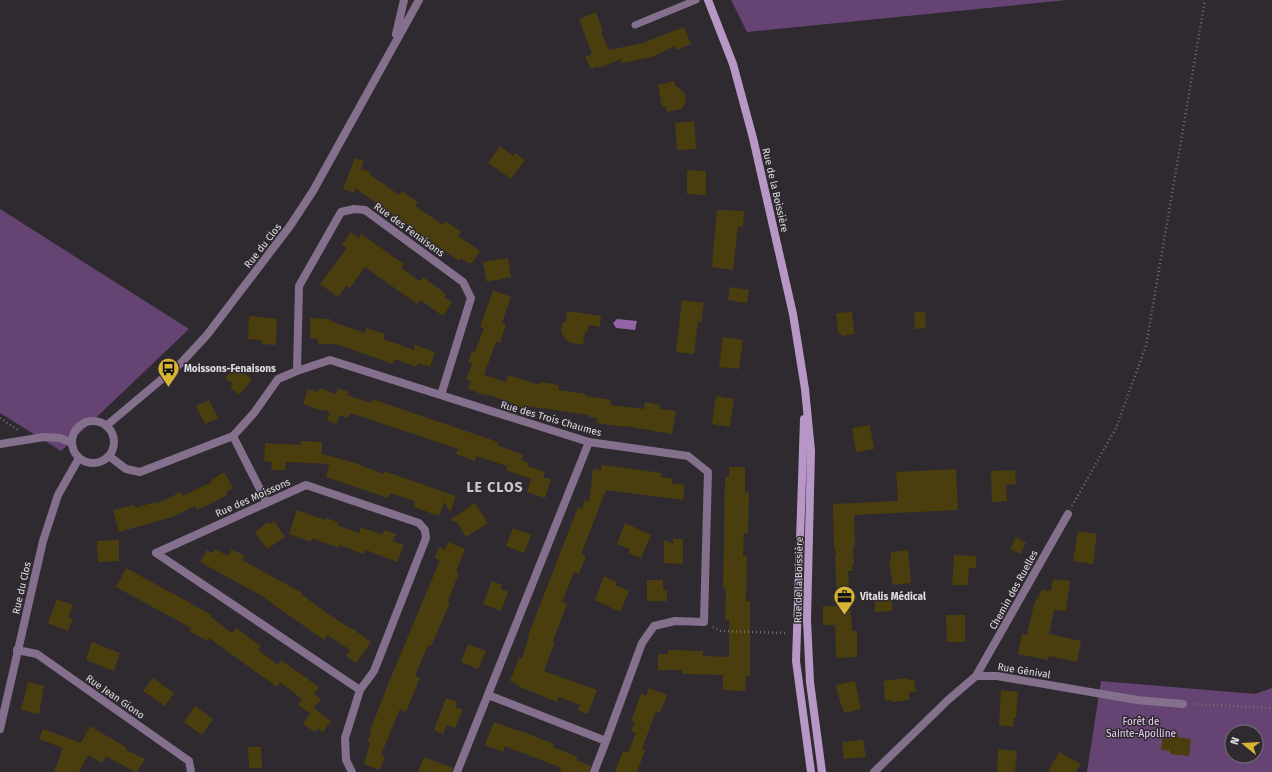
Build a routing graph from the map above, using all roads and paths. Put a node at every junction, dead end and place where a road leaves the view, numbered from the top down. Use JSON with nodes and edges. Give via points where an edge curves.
{"nodes":[{"id":1,"x":404,"y":0,"type":"edge"},
{"id":2,"x":419,"y":0,"type":"edge"},
{"id":3,"x":696,"y":0,"type":"edge"},
{"id":4,"x":708,"y":0,"type":"edge"},
{"id":5,"x":1206,"y":0,"type":"edge"},
{"id":6,"x":635,"y":25,"type":"dead end"},
{"id":7,"x":394,"y":45,"type":"junction"},
{"id":8,"x":297,"y":371,"type":"junction"},
{"id":9,"x":805,"y":389,"type":"junction"},
{"id":10,"x":441,"y":395,"type":"junction"},
{"id":11,"x":0,"y":418,"type":"edge"},
{"id":12,"x":106,"y":426,"type":"junction"},
{"id":13,"x":233,"y":436,"type":"junction"},
{"id":14,"x":32,"y":439,"type":"junction"},
{"id":15,"x":589,"y":442,"type":"junction"},
{"id":16,"x":72,"y":443,"type":"junction"},
{"id":17,"x":0,"y":444,"type":"edge"},
{"id":18,"x":109,"y":456,"type":"junction"},
{"id":19,"x":80,"y":458,"type":"junction"},
{"id":20,"x":267,"y":503,"type":"junction"},
{"id":21,"x":1068,"y":514,"type":"joint"},
{"id":22,"x":704,"y":622,"type":"junction"},
{"id":23,"x":789,"y":640,"type":"dead end"},
{"id":24,"x":17,"y":650,"type":"junction"},
{"id":25,"x":976,"y":676,"type":"junction"},
{"id":26,"x":360,"y":690,"type":"junction"},
{"id":27,"x":488,"y":695,"type":"junction"},
{"id":28,"x":1183,"y":704,"type":"joint"},
{"id":29,"x":1272,"y":708,"type":"edge"},
{"id":30,"x":0,"y":729,"type":"edge"},
{"id":31,"x":606,"y":740,"type":"junction"},
{"id":32,"x":191,"y":772,"type":"edge"},
{"id":33,"x":352,"y":772,"type":"edge"},
{"id":34,"x":457,"y":772,"type":"edge"},
{"id":35,"x":594,"y":772,"type":"edge"},
{"id":36,"x":811,"y":772,"type":"edge"},
{"id":37,"x":822,"y":772,"type":"edge"},
{"id":38,"x":874,"y":772,"type":"edge"}],
"edges":[{"from":1,"to":7,"type":"street","name":"Rue du Clos"},
{"from":2,"to":7,"type":"street","name":"Rue du Clos"},
{"from":3,"to":6,"type":"lane"},
{"from":4,"to":9,"type":"main road","name":"Rue de la Boissière","via":[[733,64],[753,138],[793,314]]},
{"from":5,"to":21,"type":"path","via":[[1146,346],[1116,428]]},
{"from":7,"to":12,"type":"street","name":"Rue du Clos","via":[[313,191],[290,226],[182,363]]},
{"from":8,"to":10,"type":"street","name":"Rue des Trois Chaumes","via":[[330,360]]},
{"from":8,"to":10,"type":"street","name":"Rue des Fenaisons","via":[[299,286],[341,212],[365,210],[463,282],[471,298]]},
{"from":8,"to":13,"type":"street","name":"Rue des Trois Chaumes","via":[[278,379],[254,413]]},
{"from":9,"to":36,"type":"main road","name":"Rue de la Boissière","via":[[796,661]]},
{"from":9,"to":37,"type":"main road","name":"Rue de la Boissière","via":[[812,450],[807,620],[810,682]]},
{"from":10,"to":15,"type":"street","name":"Rue des Trois Chaumes"},
{"from":11,"to":14,"type":"path"},
{"from":12,"to":16,"type":"street","via":[[99,422],[84,423],[77,428]]},
{"from":12,"to":18,"type":"street","via":[[114,443]]},
{"from":13,"to":18,"type":"street","name":"Rue des Trois Chaumes","via":[[140,472],[126,469]]},
{"from":13,"to":20,"type":"street"},
{"from":14,"to":16,"type":"street","via":[[60,438]]},
{"from":14,"to":17,"type":"street"},
{"from":15,"to":22,"type":"street","name":"Rue des Trois Chaumes","via":[[688,456],[708,472]]},
{"from":15,"to":27,"type":"street"},
{"from":16,"to":19,"type":"street"},
{"from":18,"to":19,"type":"street","via":[[91,463]]},
{"from":19,"to":24,"type":"street","name":"Rue du Clos","via":[[58,495],[43,541]]},
{"from":20,"to":26,"type":"street","name":"Rue des Moissons","via":[[306,485],[418,523],[426,530],[426,538],[374,671]]},
{"from":20,"to":26,"type":"street","name":"Rue des Moissons","via":[[156,553]]},
{"from":21,"to":25,"type":"street","name":"Chemin des Ruelles"},
{"from":22,"to":23,"type":"path","via":[[722,631],[789,633]]},
{"from":22,"to":31,"type":"street","via":[[676,621],[654,626],[642,643]]},
{"from":24,"to":30,"type":"street","name":"Rue du Clos"},
{"from":24,"to":32,"type":"street","name":"Rue Jean Giono","via":[[37,654],[87,689],[189,761]]},
{"from":25,"to":28,"type":"street","name":"Rue Génival","via":[[997,676],[1119,700]]},
{"from":25,"to":38,"type":"street"},
{"from":26,"to":33,"type":"street","name":"Rue des Moissons","via":[[345,738],[346,760]]},
{"from":27,"to":31,"type":"street"},
{"from":27,"to":34,"type":"street"},
{"from":28,"to":29,"type":"path"},
{"from":31,"to":35,"type":"street"}]}
